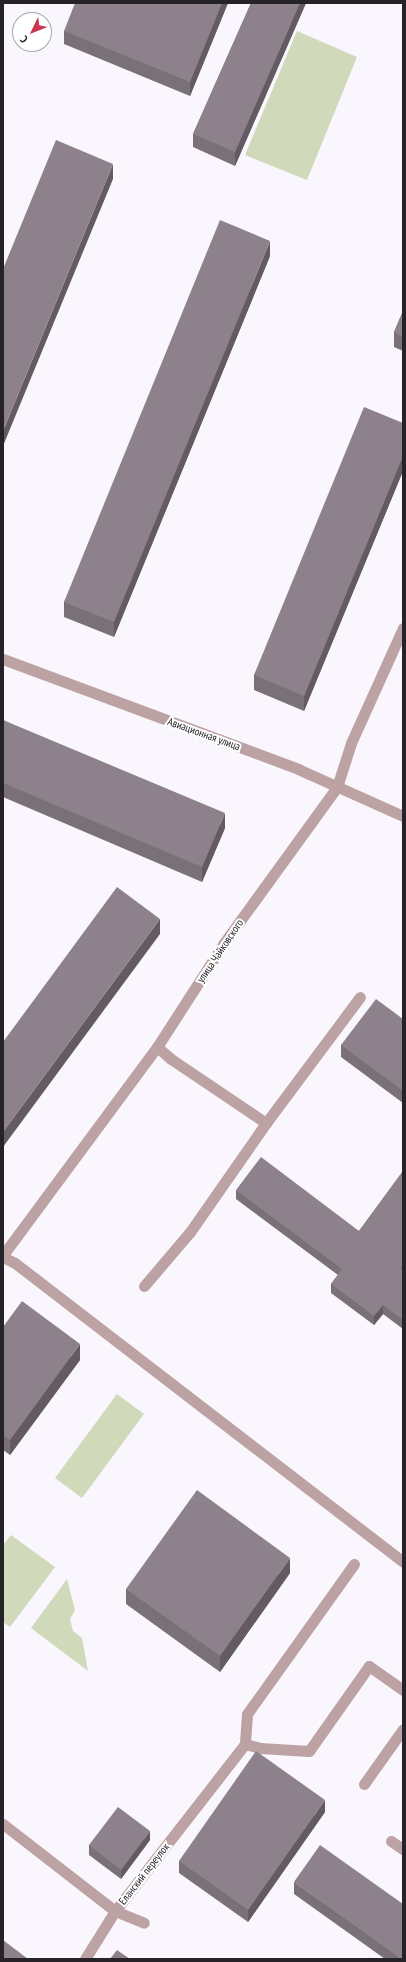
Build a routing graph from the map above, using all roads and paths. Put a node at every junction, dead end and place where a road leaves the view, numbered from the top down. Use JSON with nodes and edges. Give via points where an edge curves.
{"nodes":[{"id":1,"x":403,"y":628,"type":"edge"},
{"id":2,"x":3,"y":659,"type":"edge"},
{"id":3,"x":337,"y":787,"type":"junction"},
{"id":4,"x":403,"y":816,"type":"edge"},
{"id":5,"x":360,"y":997,"type":"dead end"},
{"id":6,"x":157,"y":1047,"type":"junction"},
{"id":7,"x":266,"y":1123,"type":"junction"},
{"id":8,"x":3,"y":1256,"type":"edge"},
{"id":9,"x":144,"y":1286,"type":"dead end"},
{"id":10,"x":403,"y":1562,"type":"edge"},
{"id":11,"x":354,"y":1564,"type":"dead end"},
{"id":12,"x":403,"y":1690,"type":"edge"},
{"id":13,"x":403,"y":1729,"type":"edge"},
{"id":14,"x":245,"y":1744,"type":"junction"},
{"id":15,"x":364,"y":1784,"type":"dead end"},
{"id":16,"x":3,"y":1824,"type":"edge"},
{"id":17,"x":392,"y":1841,"type":"dead end"},
{"id":18,"x":403,"y":1849,"type":"edge"},
{"id":19,"x":116,"y":1911,"type":"junction"},
{"id":20,"x":144,"y":1923,"type":"dead end"},
{"id":21,"x":85,"y":1959,"type":"edge"}],
"edges":[{"from":1,"to":3,"type":"street","name":"улица Чайковского","via":[[351,743]]},
{"from":2,"to":3,"type":"street","name":"Авиационная улица","via":[[298,769]]},
{"from":3,"to":4,"type":"street","name":"Авиационная улица"},
{"from":3,"to":6,"type":"street","name":"улица Чайковского","via":[[224,943]]},
{"from":5,"to":7,"type":"street"},
{"from":6,"to":7,"type":"street","via":[[171,1060]]},
{"from":6,"to":8,"type":"street","name":"улица Чайковского"},
{"from":7,"to":9,"type":"street","via":[[190,1232]]},
{"from":8,"to":10,"type":"street","via":[[22,1268]]},
{"from":11,"to":14,"type":"street","via":[[247,1714]]},
{"from":12,"to":14,"type":"street","via":[[369,1666],[309,1751],[260,1748]]},
{"from":13,"to":15,"type":"street"},
{"from":14,"to":19,"type":"street","name":"Еланский переулок"},
{"from":16,"to":19,"type":"street","name":"Еланский переулок"},
{"from":17,"to":18,"type":"street"},
{"from":19,"to":20,"type":"street"},
{"from":19,"to":21,"type":"street"}]}
